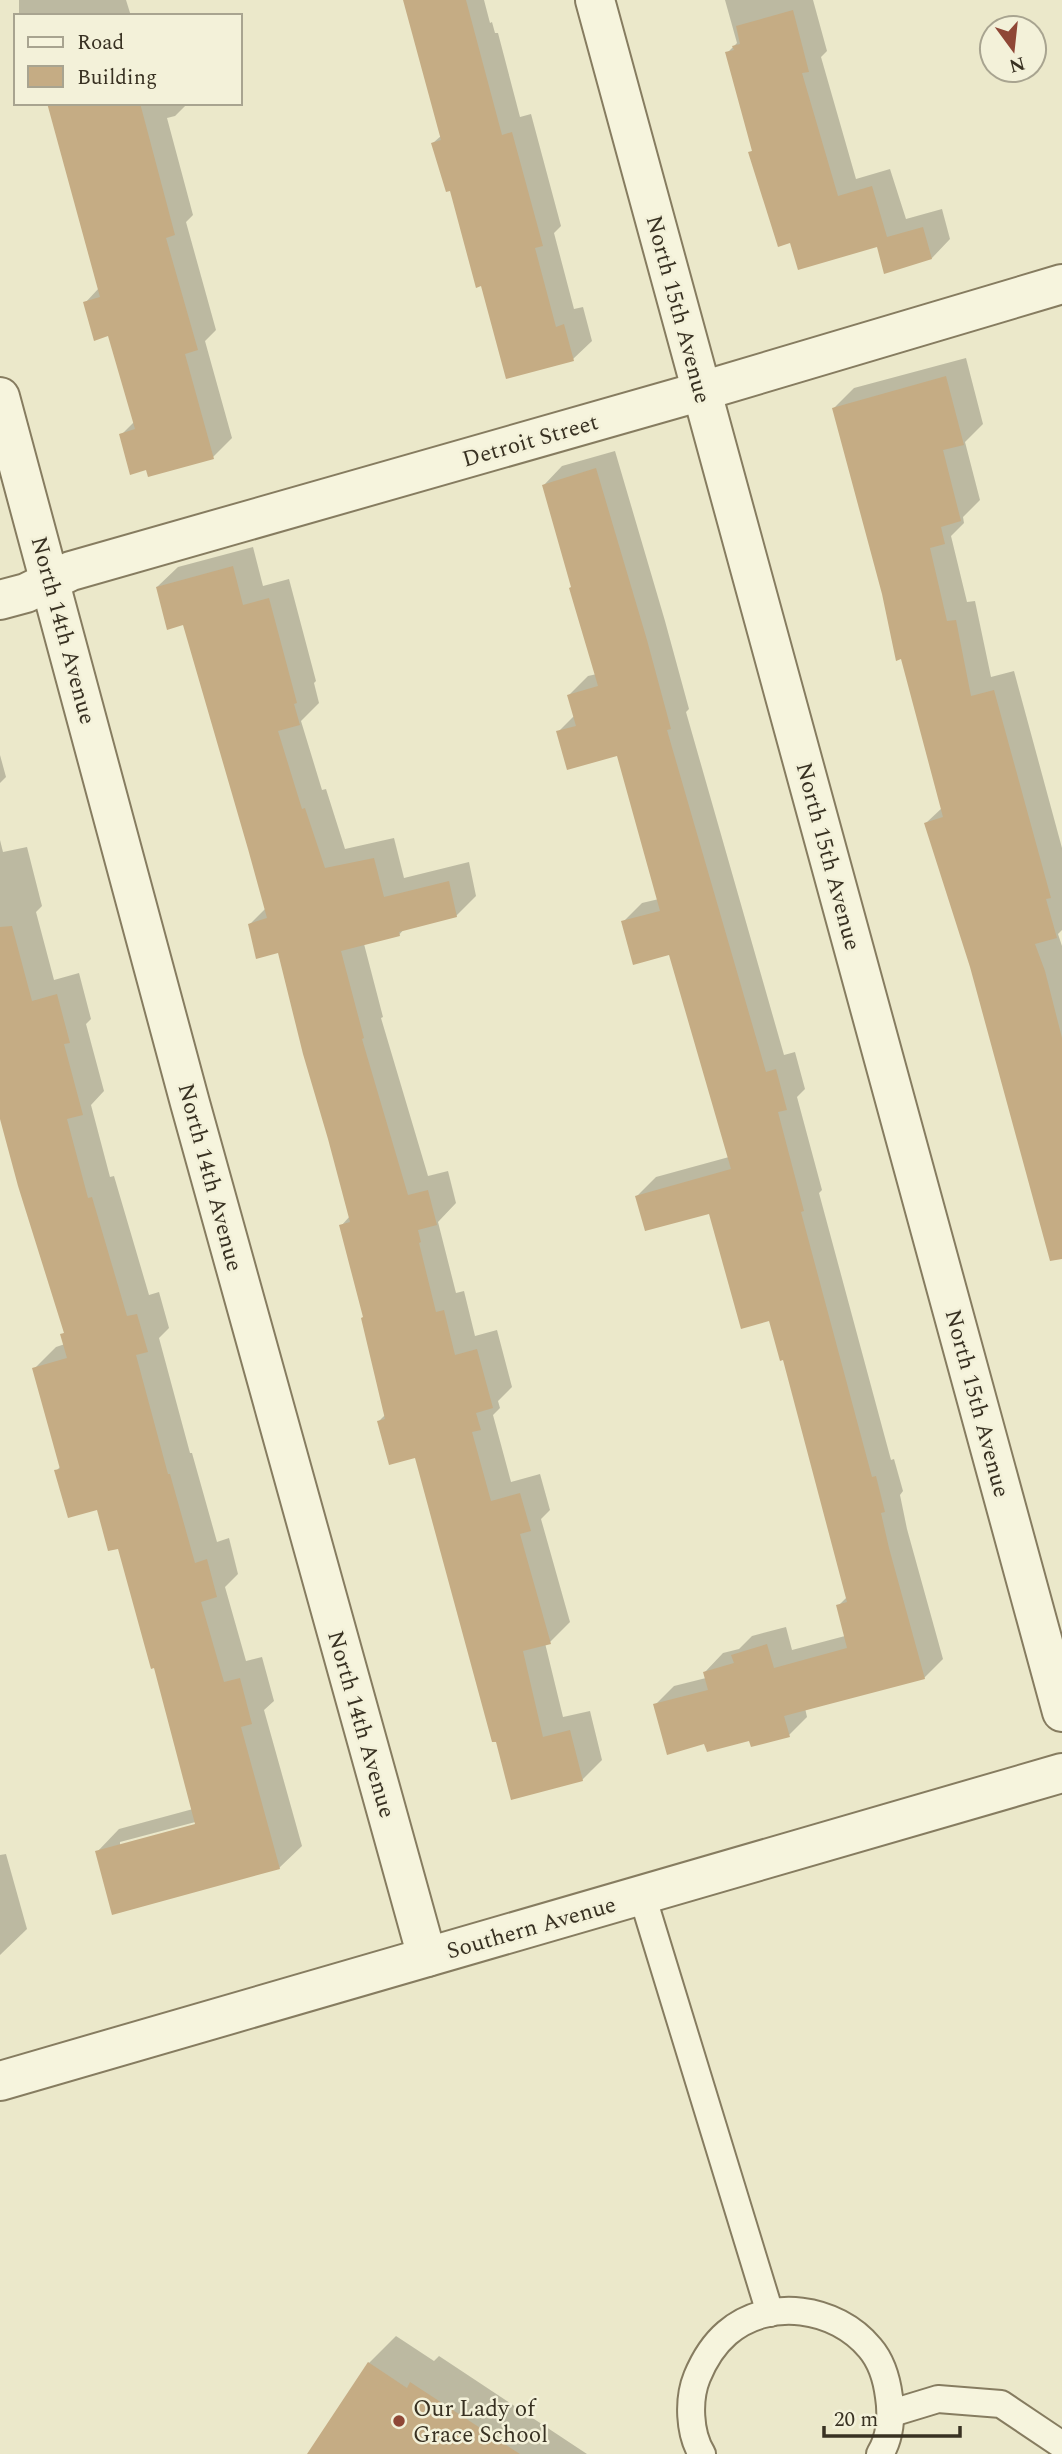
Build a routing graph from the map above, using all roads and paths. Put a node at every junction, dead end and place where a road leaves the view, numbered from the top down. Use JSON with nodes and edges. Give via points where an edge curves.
{"nodes":[{"id":1,"x":595,"y":0,"type":"edge"},
{"id":2,"x":1062,"y":284,"type":"edge"},
{"id":3,"x":702,"y":391,"type":"junction"},
{"id":4,"x":0,"y":397,"type":"edge"},
{"id":5,"x":51,"y":582,"type":"junction"},
{"id":6,"x":0,"y":600,"type":"edge"},
{"id":7,"x":1062,"y":1712,"type":"edge"},
{"id":8,"x":1062,"y":1773,"type":"edge"},
{"id":9,"x":642,"y":1895,"type":"junction"},
{"id":10,"x":427,"y":1957,"type":"junction"},
{"id":11,"x":0,"y":2081,"type":"edge"},
{"id":12,"x":770,"y":2313,"type":"junction"},
{"id":13,"x":891,"y":2413,"type":"junction"},
{"id":14,"x":1062,"y":2445,"type":"edge"},
{"id":15,"x":702,"y":2454,"type":"edge"},
{"id":16,"x":880,"y":2454,"type":"edge"}],
"edges":[{"from":1,"to":3,"type":"street","name":"North 15th Avenue"},
{"from":2,"to":3,"type":"street","name":"Detroit Street"},
{"from":3,"to":5,"type":"street","name":"Detroit Street","via":[[71,571]]},
{"from":3,"to":7,"type":"street","name":"North 15th Avenue"},
{"from":4,"to":5,"type":"street","name":"North 14th Avenue"},
{"from":5,"to":6,"type":"street","name":"Detroit Street"},
{"from":5,"to":10,"type":"street","name":"North 14th Avenue"},
{"from":8,"to":9,"type":"street","name":"Southern Avenue"},
{"from":9,"to":10,"type":"street","name":"Southern Avenue"},
{"from":9,"to":12,"type":"lane"},
{"from":10,"to":11,"type":"street","name":"Southern Avenue"},
{"from":12,"to":13,"type":"lane","via":[[819,2314],[848,2327],[872,2349],[887,2379]]},
{"from":12,"to":15,"type":"lane","via":[[727,2332],[706,2357],[693,2386],[691,2418]]},
{"from":13,"to":14,"type":"lane","via":[[938,2399],[1001,2404]]},
{"from":13,"to":16,"type":"lane"}]}
